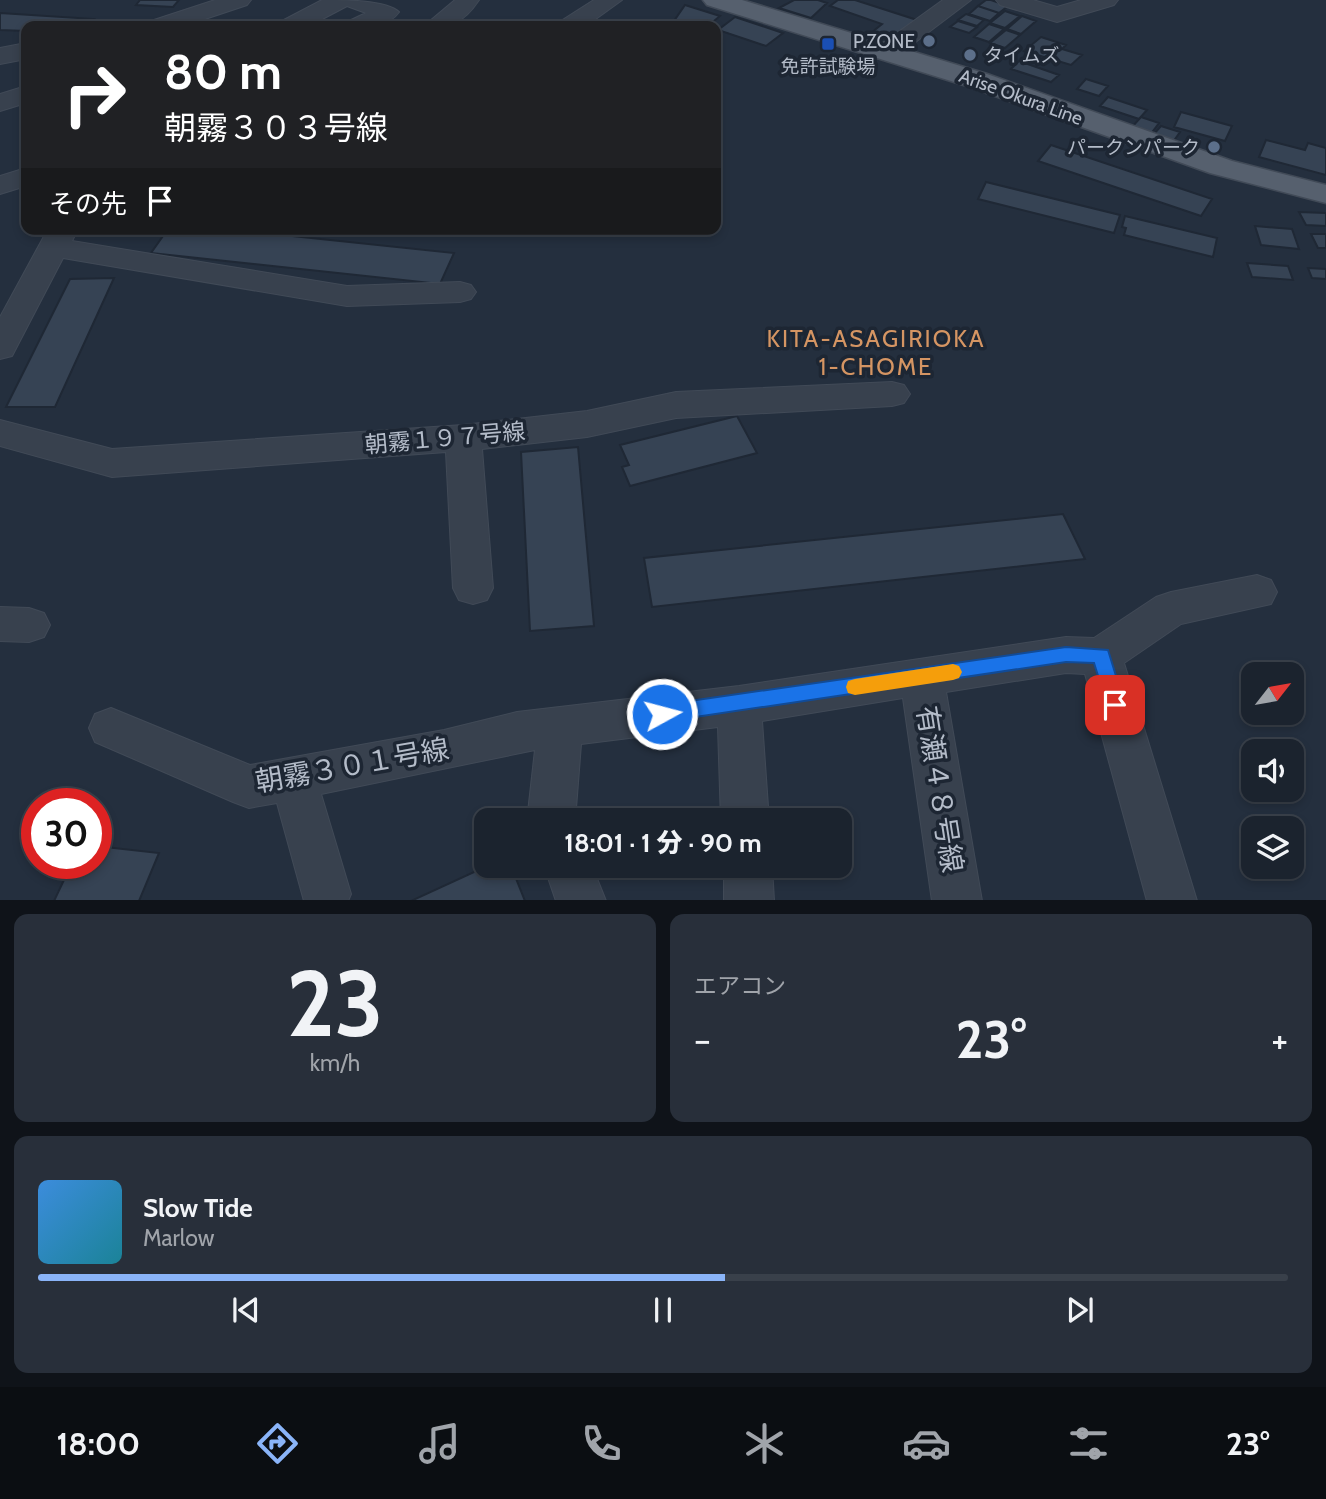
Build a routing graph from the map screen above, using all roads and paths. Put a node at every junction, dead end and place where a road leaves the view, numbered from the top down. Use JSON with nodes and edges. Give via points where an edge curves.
{"nodes":[{"id":1,"x":239,"y":0,"type":"edge"},
{"id":2,"x":258,"y":0,"type":"edge"},
{"id":3,"x":340,"y":0,"type":"edge"},
{"id":4,"x":354,"y":0,"type":"edge"},
{"id":5,"x":409,"y":0,"type":"edge"},
{"id":6,"x":467,"y":0,"type":"edge"},
{"id":7,"x":610,"y":0,"type":"edge"},
{"id":8,"x":716,"y":0,"type":"edge"},
{"id":9,"x":959,"y":0,"type":"edge"},
{"id":10,"x":1008,"y":0,"type":"edge"},
{"id":11,"x":1106,"y":0,"type":"edge"},
{"id":12,"x":387,"y":12,"type":"junction"},
{"id":13,"x":175,"y":21,"type":"edge"},
{"id":14,"x":213,"y":21,"type":"edge"},
{"id":15,"x":300,"y":21,"type":"edge"},
{"id":16,"x":368,"y":21,"type":"edge"},
{"id":17,"x":443,"y":21,"type":"edge"},
{"id":18,"x":578,"y":21,"type":"edge"},
{"id":19,"x":888,"y":51,"type":"junction"},
{"id":20,"x":21,"y":52,"type":"edge"},
{"id":21,"x":0,"y":55,"type":"edge"},
{"id":22,"x":21,"y":96,"type":"edge"},
{"id":23,"x":0,"y":103,"type":"edge"},
{"id":24,"x":21,"y":179,"type":"edge"},
{"id":25,"x":0,"y":185,"type":"edge"},
{"id":26,"x":1326,"y":194,"type":"edge"},
{"id":27,"x":0,"y":195,"type":"edge"},
{"id":28,"x":21,"y":201,"type":"edge"},
{"id":29,"x":58,"y":238,"type":"edge"},
{"id":30,"x":460,"y":292,"type":"dead end"},
{"id":31,"x":12,"y":301,"type":"edge"},
{"id":32,"x":0,"y":348,"type":"edge"},
{"id":33,"x":892,"y":394,"type":"dead end"},
{"id":34,"x":0,"y":433,"type":"edge"},
{"id":35,"x":463,"y":438,"type":"junction"},
{"id":36,"x":473,"y":588,"type":"dead end"},
{"id":37,"x":1257,"y":592,"type":"dead end"},
{"id":38,"x":1101,"y":656,"type":"junction"},
{"id":39,"x":922,"y":677,"type":"junction"},
{"id":40,"x":739,"y":705,"type":"junction"},
{"id":41,"x":560,"y":726,"type":"junction"},
{"id":42,"x":111,"y":728,"type":"dead end"},
{"id":43,"x":293,"y":778,"type":"junction"},
{"id":44,"x":552,"y":808,"type":"edge"},
{"id":45,"x":744,"y":808,"type":"edge"},
{"id":46,"x":572,"y":878,"type":"edge"},
{"id":47,"x":749,"y":878,"type":"edge"},
{"id":48,"x":326,"y":894,"type":"dead end"},
{"id":49,"x":581,"y":900,"type":"edge"},
{"id":50,"x":750,"y":900,"type":"edge"},
{"id":51,"x":957,"y":900,"type":"edge"},
{"id":52,"x":1172,"y":900,"type":"edge"}],
"edges":[{"from":1,"to":13,"type":"street"},
{"from":2,"to":14,"type":"street"},
{"from":3,"to":15,"type":"street"},
{"from":4,"to":12,"type":"street"},
{"from":5,"to":12,"type":"street"},
{"from":6,"to":17,"type":"street"},
{"from":7,"to":18,"type":"street"},
{"from":8,"to":19,"type":"main road","name":"Arise Okura Line"},
{"from":9,"to":19,"type":"street"},
{"from":10,"to":11,"type":"street","via":[[1056,15]]},
{"from":12,"to":16,"type":"street"},
{"from":19,"to":26,"type":"main road","name":"Arise Okura Line","via":[[1221,167]]},
{"from":20,"to":21,"type":"street"},
{"from":22,"to":23,"type":"street"},
{"from":24,"to":25,"type":"street"},
{"from":27,"to":28,"type":"street"},
{"from":29,"to":30,"type":"street","via":[[347,296]]},
{"from":29,"to":31,"type":"street"},
{"from":31,"to":32,"type":"street"},
{"from":33,"to":35,"type":"street","name":"朝霧１９７号線","via":[[676,405],[587,424]]},
{"from":34,"to":35,"type":"street","name":"朝霧１９７号線","via":[[112,463]]},
{"from":35,"to":36,"type":"street"},
{"from":37,"to":38,"type":"street","via":[[1171,609]]},
{"from":38,"to":39,"type":"street","name":"朝霧３０１号線","via":[[1066,654]]},
{"from":38,"to":52,"type":"street"},
{"from":39,"to":40,"type":"street","name":"朝霧３０１号線"},
{"from":39,"to":51,"type":"street","name":"有瀬４８号線"},
{"from":40,"to":41,"type":"street","name":"朝霧３０１号線"},
{"from":40,"to":45,"type":"street"},
{"from":41,"to":43,"type":"street","name":"朝霧３０１号線"},
{"from":41,"to":44,"type":"street"},
{"from":42,"to":43,"type":"street","name":"朝霧３０１号線","via":[[249,787]]},
{"from":43,"to":48,"type":"street"},
{"from":46,"to":49,"type":"street"},
{"from":47,"to":50,"type":"street"}]}
